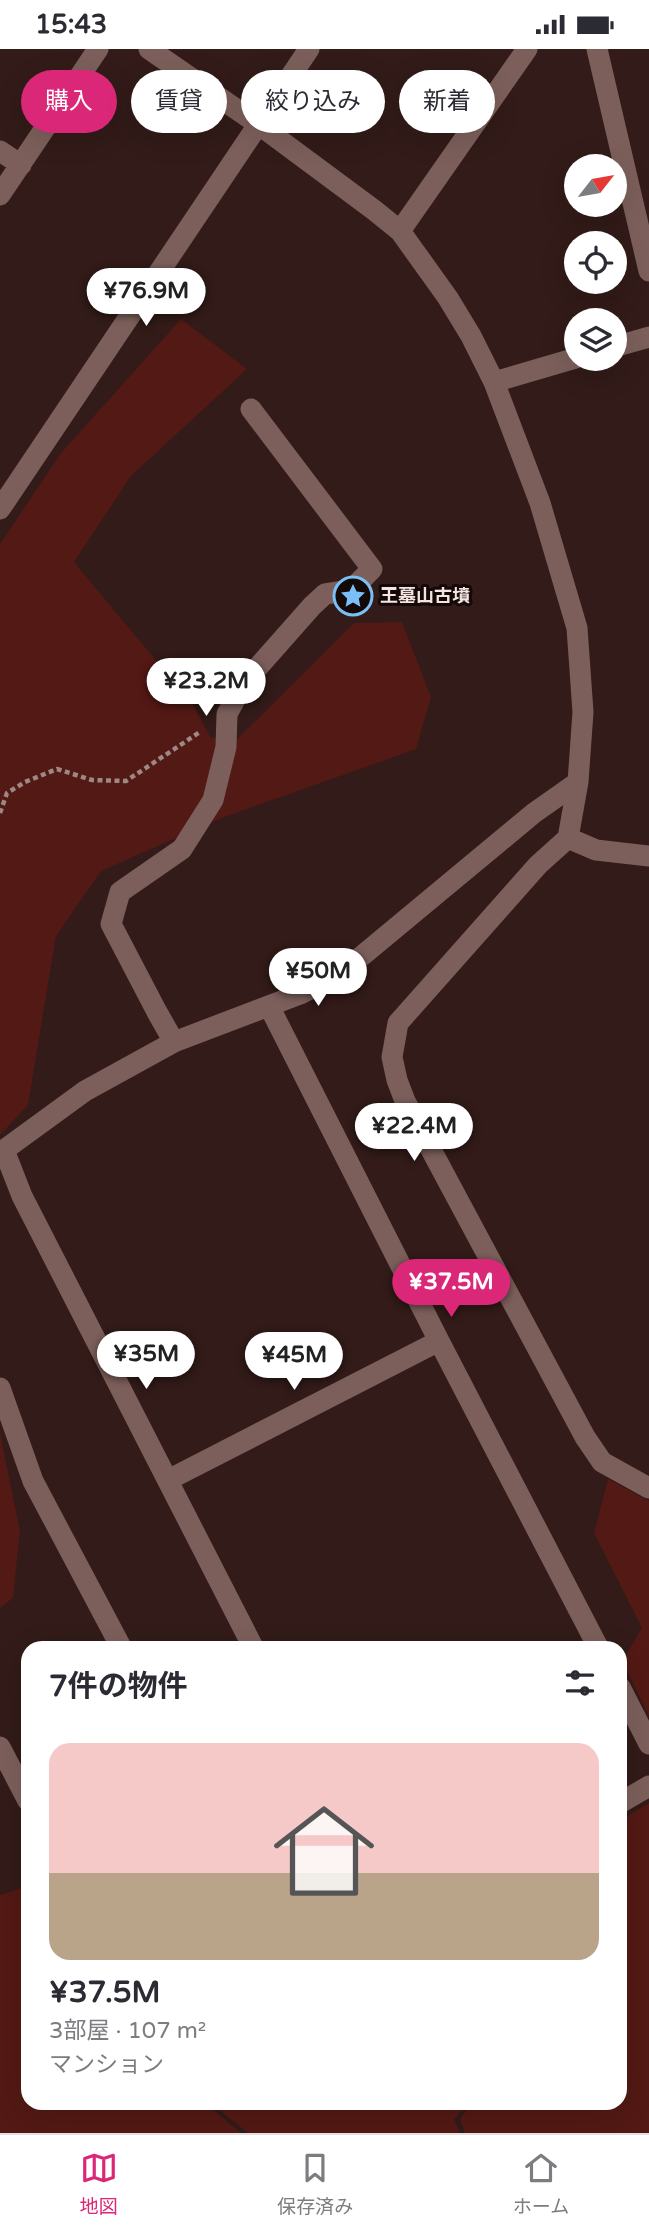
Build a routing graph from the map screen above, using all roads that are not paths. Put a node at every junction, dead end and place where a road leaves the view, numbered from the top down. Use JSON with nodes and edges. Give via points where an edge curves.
{"nodes":[{"id":1,"x":98,"y":49,"type":"edge"},
{"id":2,"x":149,"y":49,"type":"edge"},
{"id":3,"x":309,"y":49,"type":"edge"},
{"id":4,"x":527,"y":49,"type":"edge"},
{"id":5,"x":597,"y":49,"type":"edge"},
{"id":6,"x":295,"y":70,"type":"edge"},
{"id":7,"x":241,"y":112,"type":"edge"},
{"id":8,"x":252,"y":133,"type":"edge"},
{"id":9,"x":270,"y":133,"type":"edge"},
{"id":10,"x":0,"y":151,"type":"edge"},
{"id":11,"x":21,"y":165,"type":"junction"},
{"id":12,"x":0,"y":195,"type":"edge"},
{"id":13,"x":400,"y":231,"type":"junction"},
{"id":14,"x":649,"y":271,"type":"edge"},
{"id":15,"x":649,"y":337,"type":"edge"},
{"id":16,"x":627,"y":343,"type":"edge"},
{"id":17,"x":564,"y":362,"type":"edge"},
{"id":18,"x":494,"y":382,"type":"junction"},
{"id":19,"x":251,"y":409,"type":"dead end"},
{"id":20,"x":0,"y":509,"type":"edge"},
{"id":21,"x":578,"y":782,"type":"junction"},
{"id":22,"x":568,"y":838,"type":"junction"},
{"id":23,"x":649,"y":856,"type":"edge"},
{"id":24,"x":269,"y":1006,"type":"junction"},
{"id":25,"x":174,"y":1042,"type":"junction"},
{"id":26,"x":2,"y":1154,"type":"edge"},
{"id":27,"x":439,"y":1341,"type":"junction"},
{"id":28,"x":0,"y":1388,"type":"edge"},
{"id":29,"x":168,"y":1481,"type":"junction"},
{"id":30,"x":649,"y":1488,"type":"edge"},
{"id":31,"x":118,"y":1641,"type":"edge"},
{"id":32,"x":250,"y":1641,"type":"edge"},
{"id":33,"x":595,"y":1641,"type":"edge"},
{"id":34,"x":627,"y":1701,"type":"edge"},
{"id":35,"x":649,"y":1744,"type":"edge"},
{"id":36,"x":0,"y":1747,"type":"edge"},
{"id":37,"x":649,"y":1787,"type":"edge"},
{"id":38,"x":21,"y":1788,"type":"edge"},
{"id":39,"x":627,"y":1799,"type":"edge"}],
"edges":[{"from":1,"to":11,"type":"street"},
{"from":2,"to":7,"type":"street"},
{"from":3,"to":6,"type":"street"},
{"from":4,"to":13,"type":"street"},
{"from":5,"to":14,"type":"street"},
{"from":8,"to":20,"type":"street"},
{"from":9,"to":13,"type":"street"},
{"from":10,"to":11,"type":"street"},
{"from":11,"to":12,"type":"street"},
{"from":13,"to":18,"type":"street","via":[[448,298]]},
{"from":15,"to":16,"type":"street"},
{"from":17,"to":18,"type":"street"},
{"from":18,"to":21,"type":"street","via":[[540,503],[577,628],[583,712]]},
{"from":19,"to":25,"type":"street","via":[[372,569],[351,590],[325,594],[244,683],[227,713],[226,747],[213,800],[183,849],[120,892],[111,924]]},
{"from":21,"to":22,"type":"street"},
{"from":21,"to":24,"type":"street","via":[[334,977]]},
{"from":22,"to":23,"type":"street","via":[[596,850]]},
{"from":22,"to":30,"type":"street","via":[[538,865],[398,1023],[392,1057],[405,1101],[585,1437],[602,1462]]},
{"from":24,"to":25,"type":"street"},
{"from":24,"to":27,"type":"street"},
{"from":25,"to":26,"type":"street","via":[[85,1091]]},
{"from":26,"to":29,"type":"street"},
{"from":27,"to":29,"type":"street"},
{"from":27,"to":33,"type":"street"},
{"from":28,"to":31,"type":"street","via":[[33,1481]]},
{"from":29,"to":32,"type":"street"},
{"from":34,"to":35,"type":"street"},
{"from":36,"to":38,"type":"street"},
{"from":37,"to":39,"type":"street"}]}
